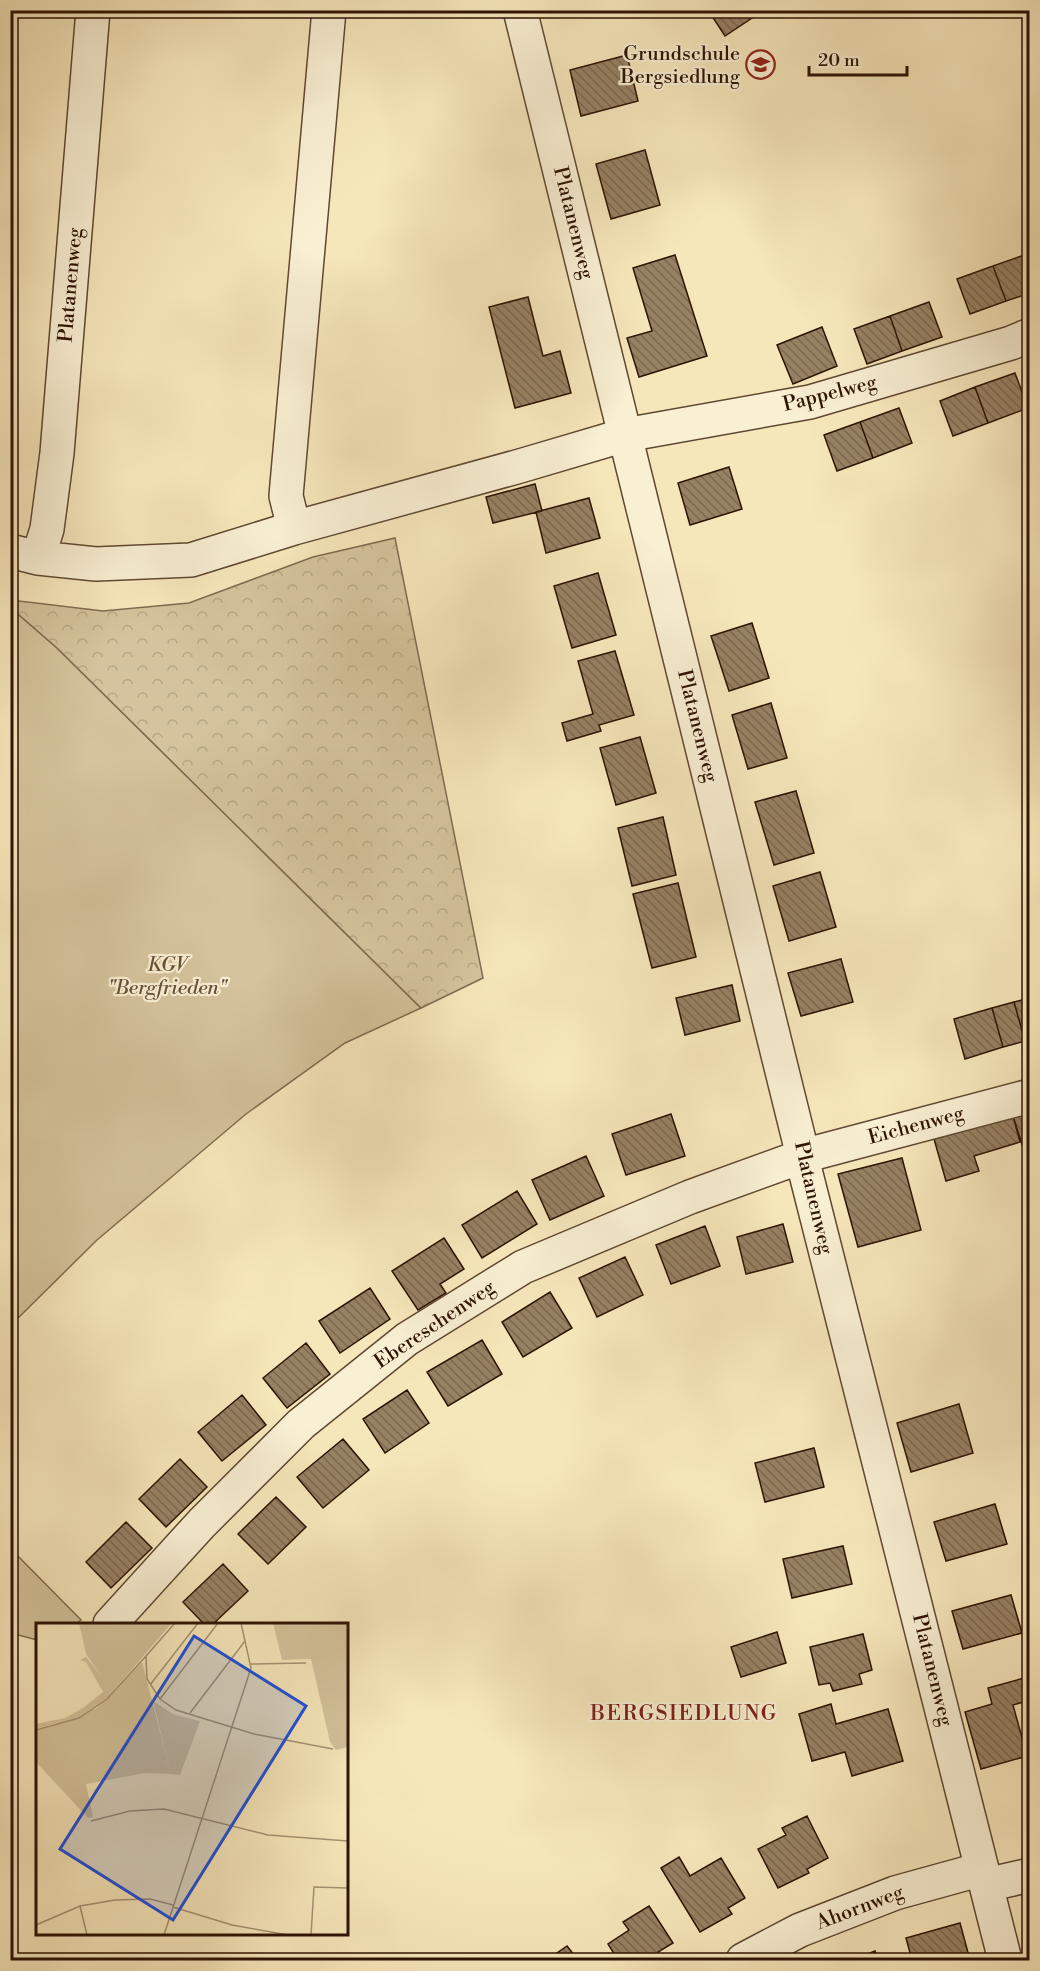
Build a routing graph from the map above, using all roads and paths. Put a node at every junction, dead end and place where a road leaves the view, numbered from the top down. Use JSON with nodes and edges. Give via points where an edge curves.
{"nodes":[{"id":1,"x":93,"y":10,"type":"edge"},
{"id":2,"x":329,"y":10,"type":"edge"},
{"id":3,"x":520,"y":10,"type":"edge"},
{"id":4,"x":1029,"y":335,"type":"edge"},
{"id":5,"x":625,"y":435,"type":"junction"},
{"id":6,"x":294,"y":528,"type":"junction"},
{"id":7,"x":24,"y":555,"type":"edge"},
{"id":8,"x":1029,"y":1096,"type":"edge"},
{"id":9,"x":803,"y":1156,"type":"junction"},
{"id":10,"x":111,"y":1623,"type":"edge"},
{"id":11,"x":1029,"y":1875,"type":"edge"},
{"id":12,"x":984,"y":1877,"type":"junction"},
{"id":13,"x":743,"y":1960,"type":"edge"},
{"id":14,"x":1005,"y":1960,"type":"edge"}],
"edges":[{"from":1,"to":7,"type":"street","name":"Platanenweg","via":[[57,453],[47,528]]},
{"from":2,"to":6,"type":"street","via":[[286,496]]},
{"from":3,"to":5,"type":"street","name":"Platanenweg"},
{"from":4,"to":5,"type":"street","name":"Pappelweg","via":[[810,402]]},
{"from":5,"to":6,"type":"street","name":"Platanenweg"},
{"from":5,"to":9,"type":"street","name":"Platanenweg"},
{"from":6,"to":7,"type":"street","name":"Platanenweg","via":[[191,560],[96,564]]},
{"from":8,"to":9,"type":"street","name":"Eichenweg"},
{"from":9,"to":10,"type":"street","name":"Ebereschenweg","via":[[690,1197],[523,1267],[407,1339],[301,1424],[202,1523]]},
{"from":9,"to":12,"type":"street","name":"Platanenweg"},
{"from":11,"to":12,"type":"street","name":"Ahornweg"},
{"from":12,"to":13,"type":"street","name":"Ahornweg","via":[[895,1893],[800,1930]]},
{"from":12,"to":14,"type":"street","name":"Platanenweg"}]}
